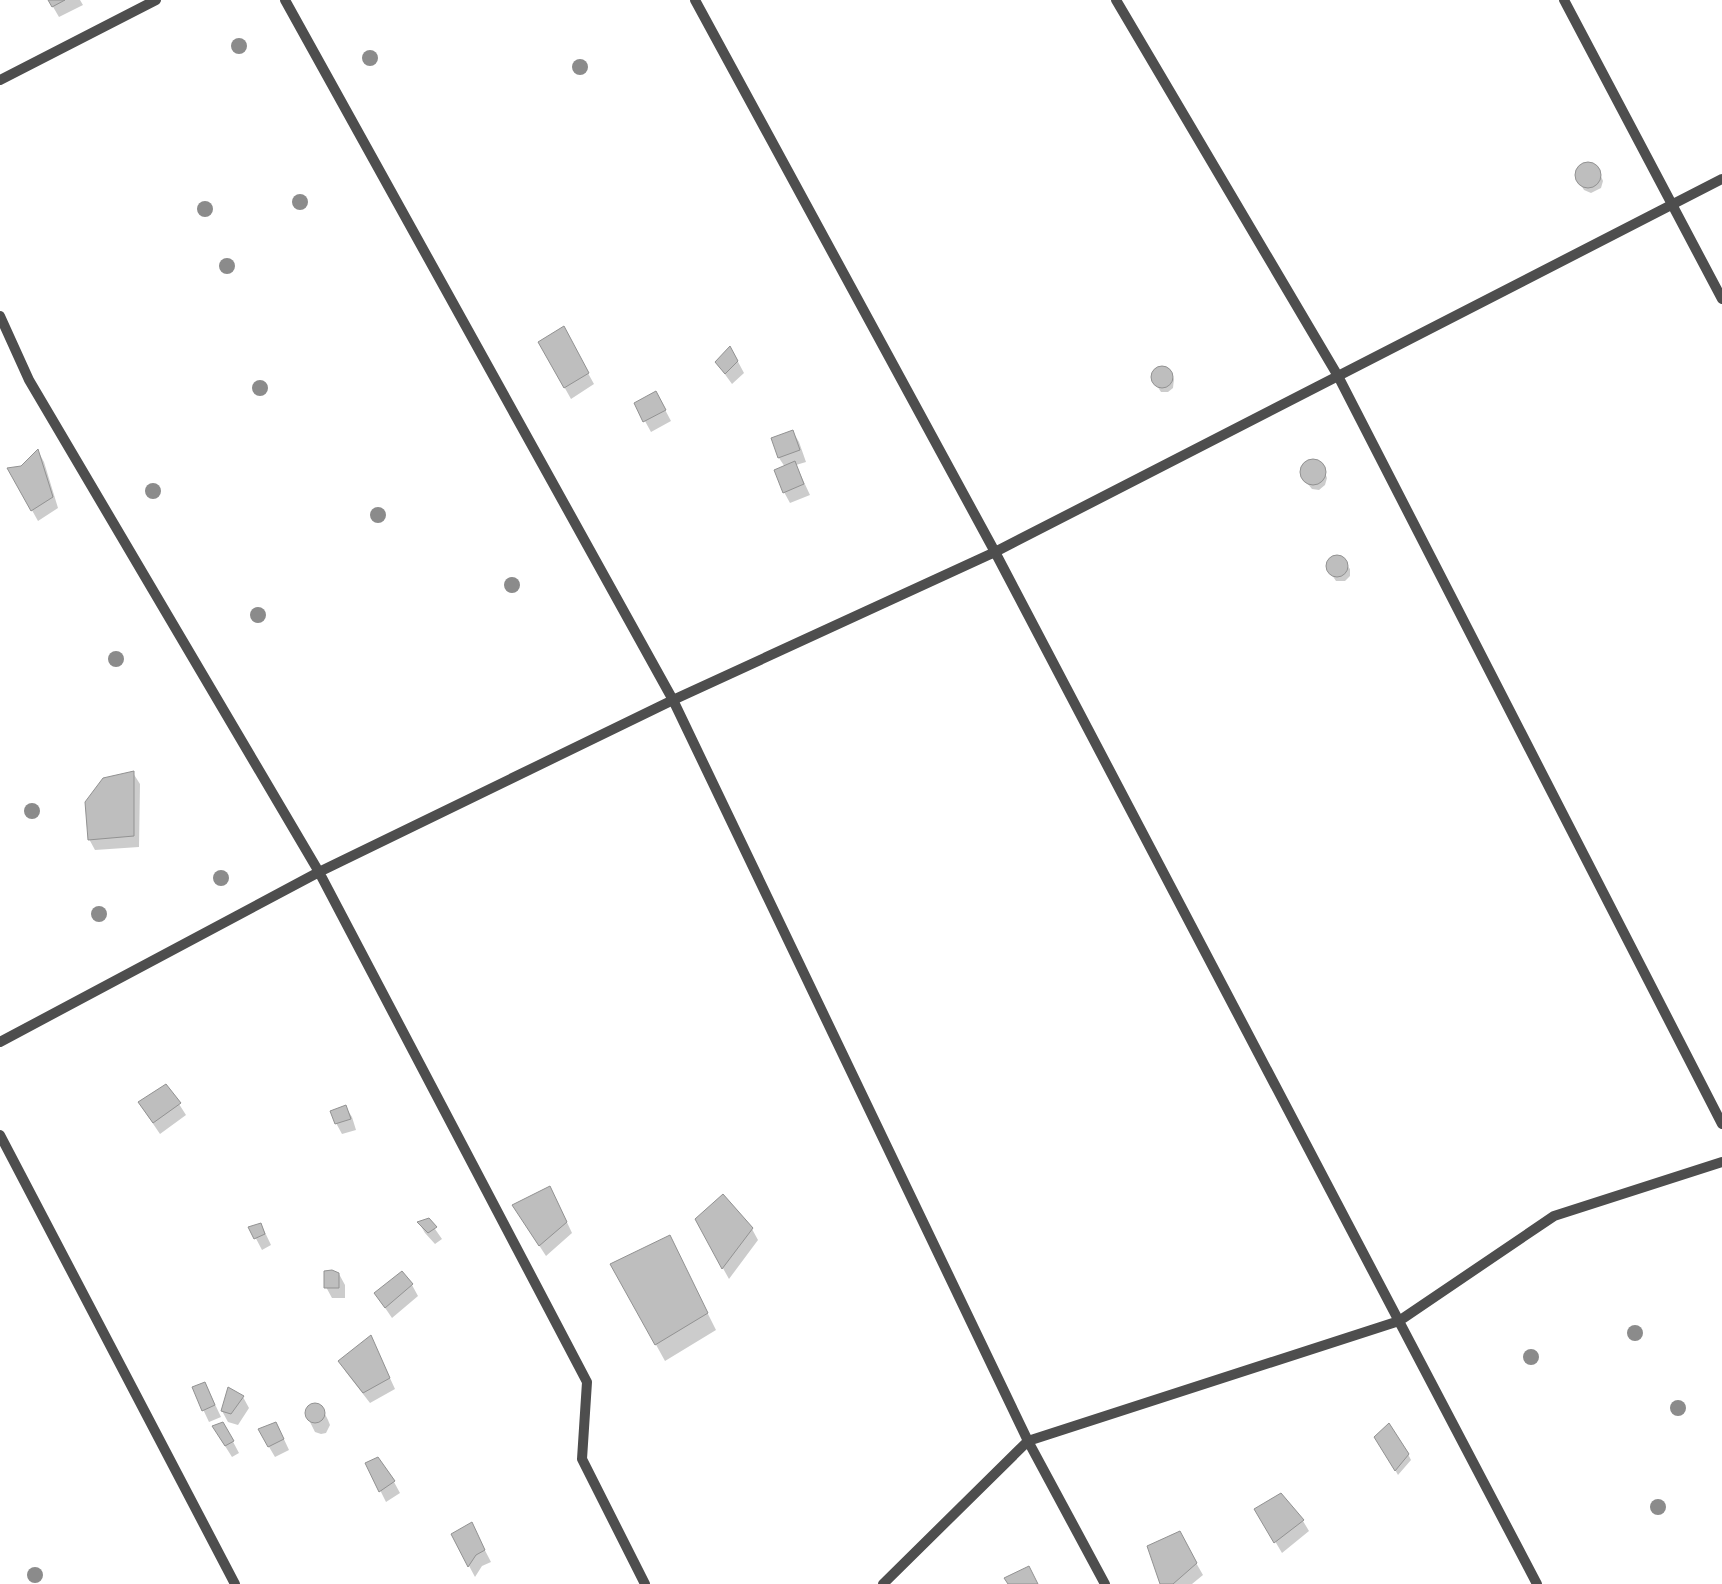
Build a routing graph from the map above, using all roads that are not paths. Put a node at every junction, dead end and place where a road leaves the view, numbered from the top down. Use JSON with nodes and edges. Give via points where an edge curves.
{"nodes":[{"id":1,"x":156,"y":0,"type":"edge"},
{"id":2,"x":285,"y":0,"type":"edge"},
{"id":3,"x":695,"y":0,"type":"edge"},
{"id":4,"x":1116,"y":0,"type":"edge"},
{"id":5,"x":1564,"y":0,"type":"edge"},
{"id":6,"x":0,"y":80,"type":"edge"},
{"id":7,"x":1722,"y":179,"type":"edge"},
{"id":8,"x":1673,"y":204,"type":"junction"},
{"id":9,"x":1722,"y":299,"type":"edge"},
{"id":10,"x":0,"y":316,"type":"edge"},
{"id":11,"x":1338,"y":376,"type":"junction"},
{"id":12,"x":995,"y":552,"type":"junction"},
{"id":13,"x":673,"y":700,"type":"junction"},
{"id":14,"x":319,"y":872,"type":"junction"},
{"id":15,"x":0,"y":1042,"type":"edge"},
{"id":16,"x":1722,"y":1124,"type":"edge"},
{"id":17,"x":0,"y":1135,"type":"edge"},
{"id":18,"x":1722,"y":1162,"type":"edge"},
{"id":19,"x":1399,"y":1321,"type":"junction"},
{"id":20,"x":1028,"y":1441,"type":"junction"},
{"id":21,"x":235,"y":1584,"type":"edge"},
{"id":22,"x":645,"y":1584,"type":"edge"},
{"id":23,"x":883,"y":1584,"type":"edge"},
{"id":24,"x":1105,"y":1584,"type":"edge"},
{"id":25,"x":1537,"y":1584,"type":"edge"}],
"edges":[{"from":1,"to":6,"type":"street"},
{"from":2,"to":13,"type":"street"},
{"from":3,"to":12,"type":"street"},
{"from":4,"to":11,"type":"street"},
{"from":5,"to":8,"type":"street"},
{"from":7,"to":8,"type":"street"},
{"from":8,"to":9,"type":"street"},
{"from":8,"to":11,"type":"street"},
{"from":10,"to":14,"type":"street","via":[[29,380]]},
{"from":11,"to":12,"type":"street"},
{"from":11,"to":16,"type":"street"},
{"from":12,"to":13,"type":"street"},
{"from":12,"to":19,"type":"street"},
{"from":13,"to":14,"type":"street"},
{"from":13,"to":20,"type":"street"},
{"from":14,"to":15,"type":"street"},
{"from":14,"to":22,"type":"street","via":[[587,1382],[582,1459]]},
{"from":17,"to":21,"type":"street"},
{"from":18,"to":19,"type":"street","via":[[1554,1216]]},
{"from":19,"to":20,"type":"street"},
{"from":19,"to":25,"type":"street"},
{"from":20,"to":23,"type":"street"},
{"from":20,"to":24,"type":"street"}]}
